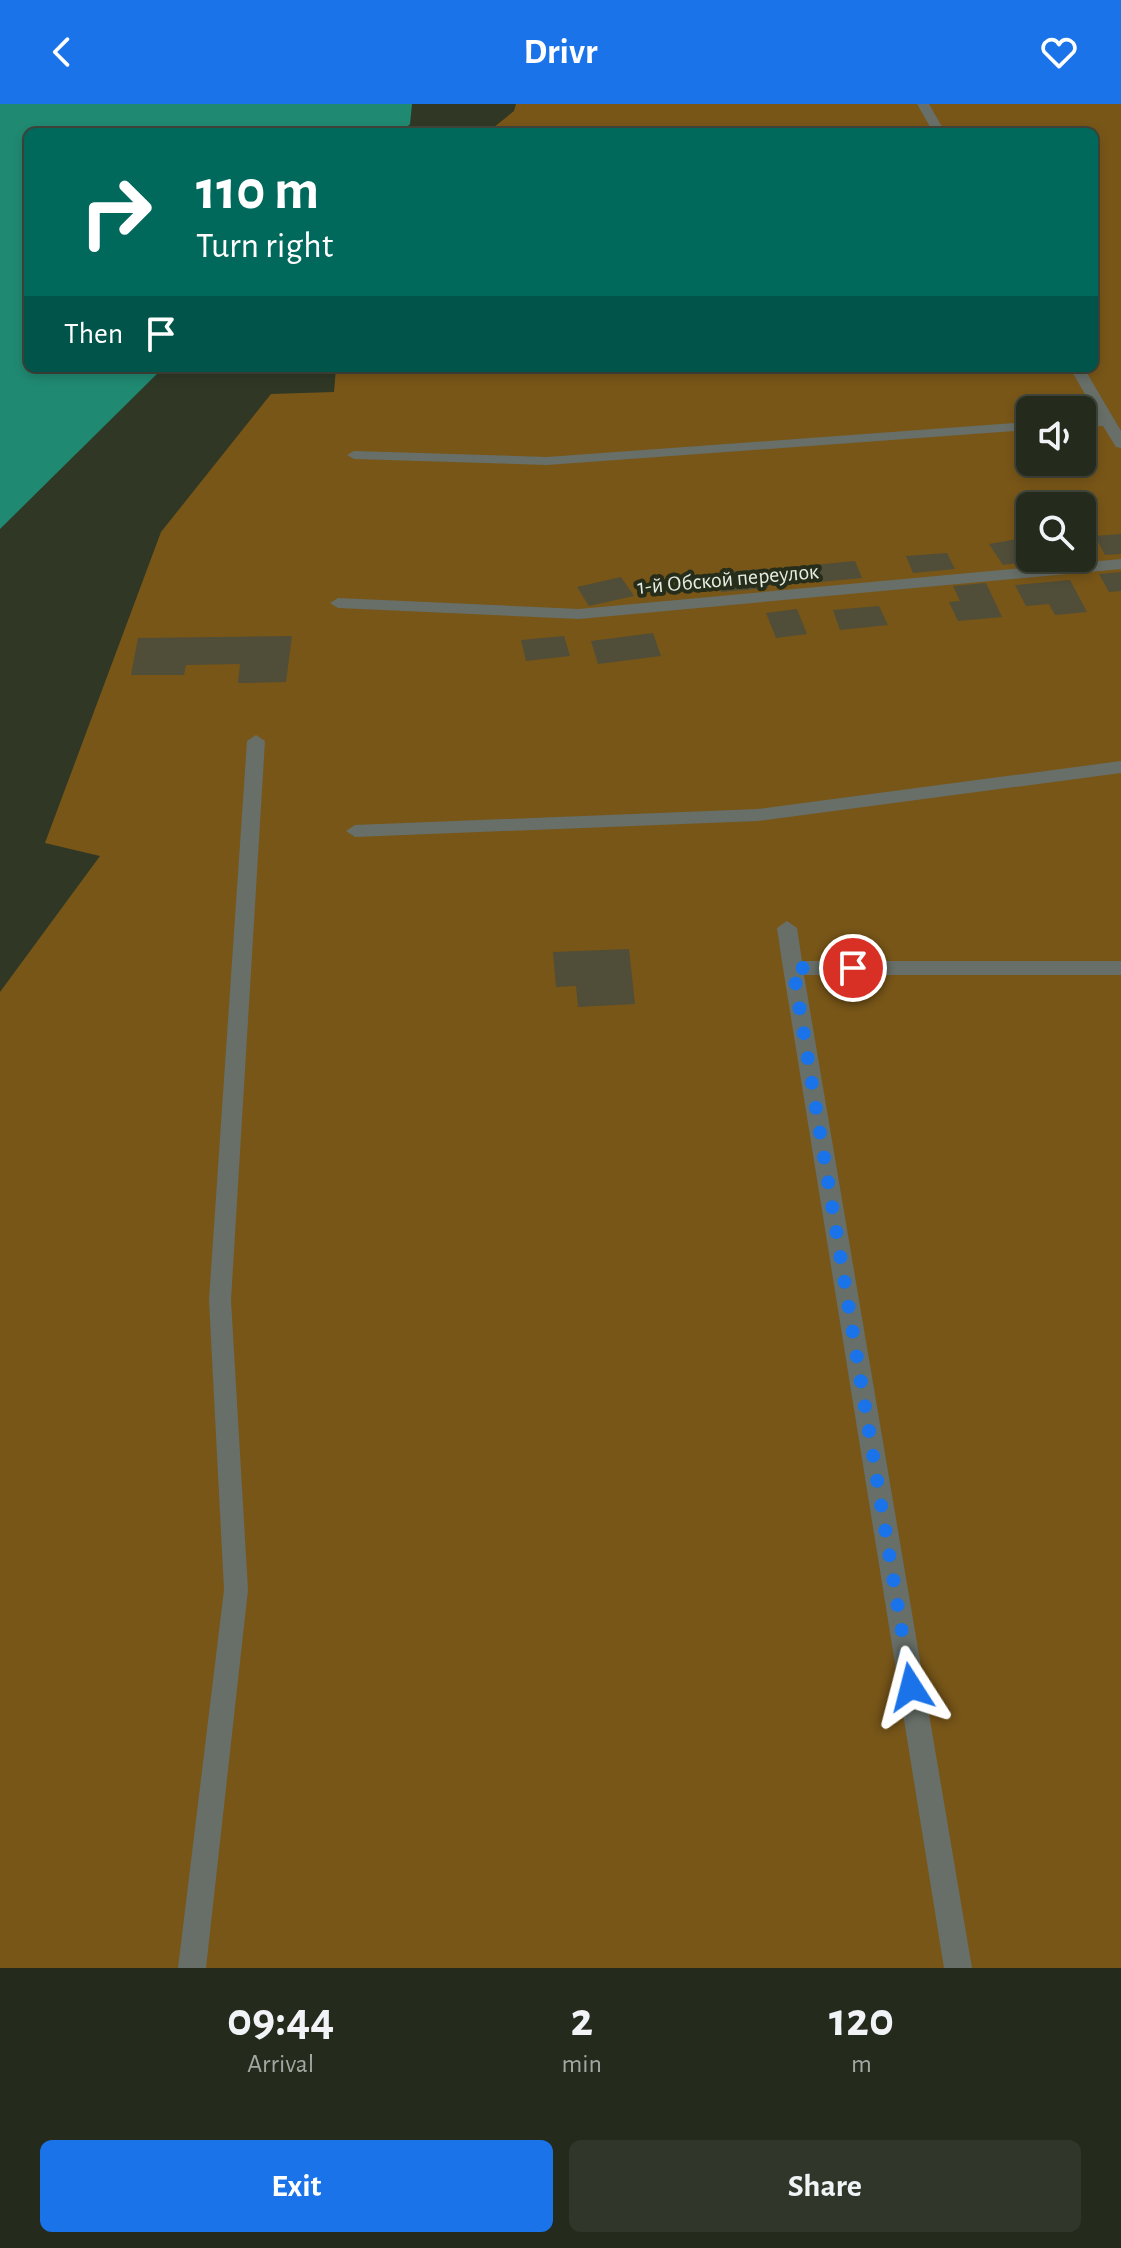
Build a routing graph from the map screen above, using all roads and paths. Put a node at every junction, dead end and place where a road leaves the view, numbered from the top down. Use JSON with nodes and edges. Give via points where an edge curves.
{"nodes":[{"id":1,"x":923,"y":104,"type":"edge"},
{"id":2,"x":937,"y":128,"type":"edge"},
{"id":3,"x":1079,"y":372,"type":"edge"},
{"id":4,"x":1107,"y":421,"type":"junction"},
{"id":5,"x":1096,"y":422,"type":"edge"},
{"id":6,"x":1016,"y":427,"type":"edge"},
{"id":7,"x":1121,"y":444,"type":"edge"},
{"id":8,"x":354,"y":455,"type":"dead end"},
{"id":9,"x":1121,"y":564,"type":"edge"},
{"id":10,"x":338,"y":603,"type":"dead end"},
{"id":11,"x":256,"y":741,"type":"dead end"},
{"id":12,"x":1121,"y":767,"type":"edge"},
{"id":13,"x":355,"y":831,"type":"dead end"},
{"id":14,"x":787,"y":928,"type":"dead end"},
{"id":15,"x":793,"y":968,"type":"junction"},
{"id":16,"x":1121,"y":968,"type":"edge"},
{"id":17,"x":192,"y":1968,"type":"edge"},
{"id":18,"x":958,"y":1968,"type":"edge"}],
"edges":[{"from":1,"to":2,"type":"street"},
{"from":3,"to":4,"type":"street"},
{"from":4,"to":5,"type":"street"},
{"from":4,"to":7,"type":"street"},
{"from":6,"to":8,"type":"street","via":[[547,461]]},
{"from":9,"to":10,"type":"street","name":"1-й Обской переулок","via":[[579,614]]},
{"from":11,"to":17,"type":"street","via":[[220,1300],[236,1590]]},
{"from":12,"to":13,"type":"street","via":[[758,815]]},
{"from":14,"to":15,"type":"street"},
{"from":15,"to":16,"type":"street"},
{"from":15,"to":18,"type":"street"}]}
